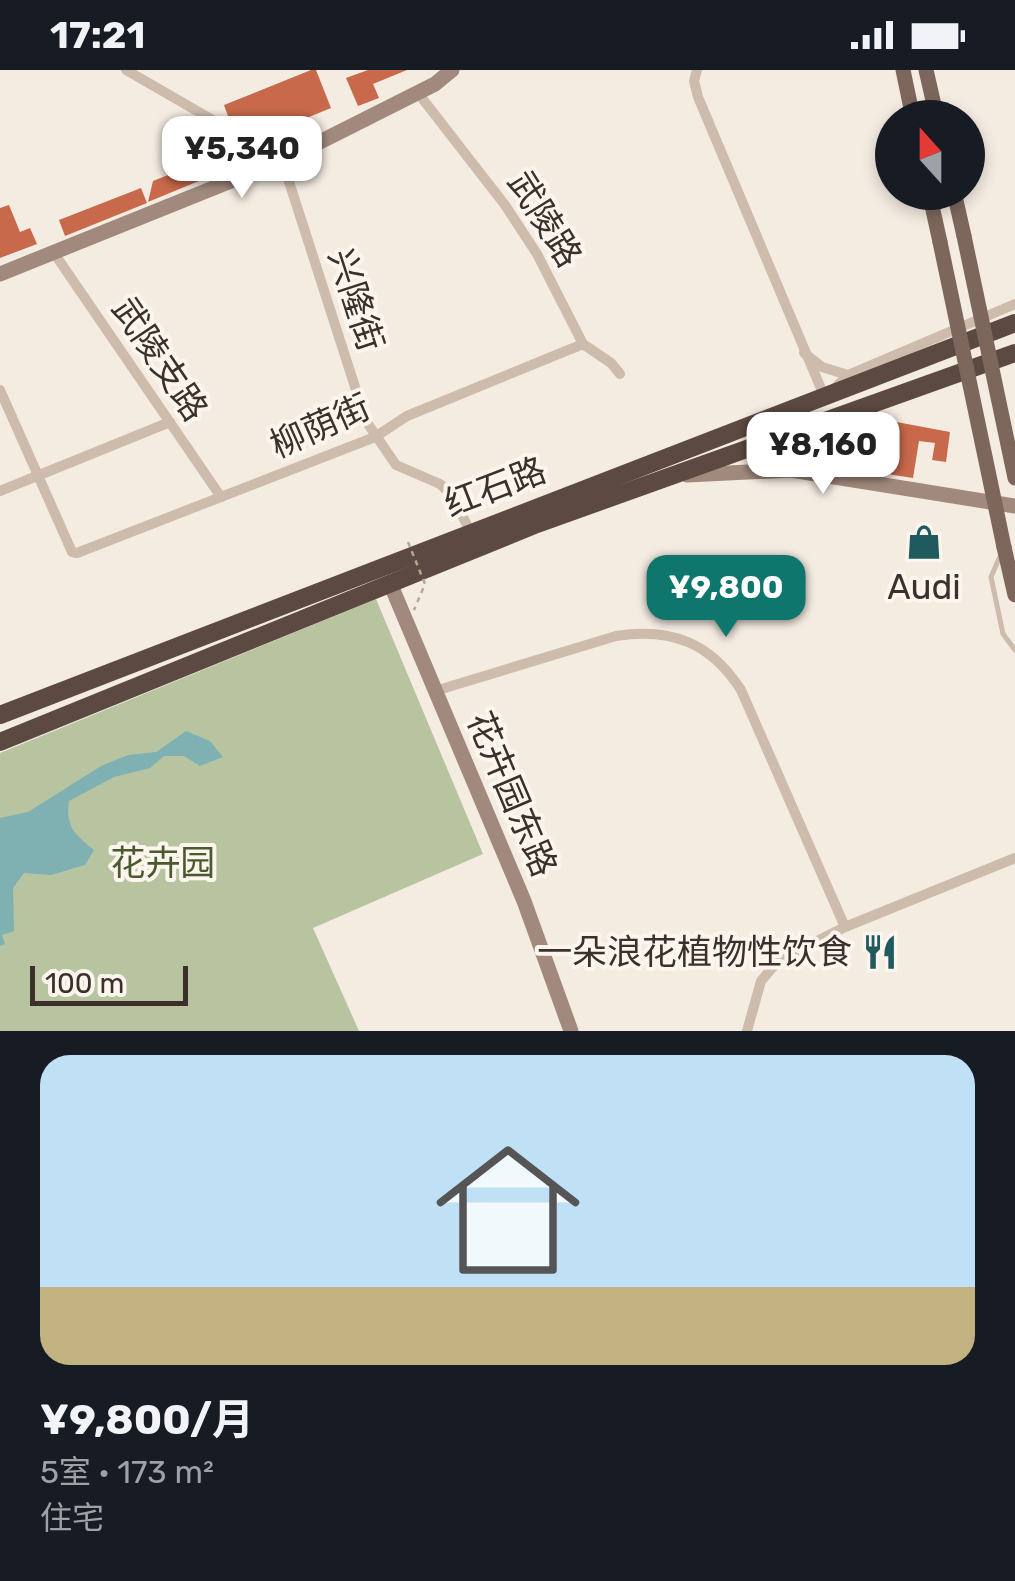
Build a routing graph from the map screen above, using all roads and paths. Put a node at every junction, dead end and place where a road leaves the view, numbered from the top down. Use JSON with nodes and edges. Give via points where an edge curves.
{"nodes":[{"id":1,"x":126,"y":70,"type":"edge"},
{"id":2,"x":452,"y":70,"type":"edge"},
{"id":3,"x":697,"y":70,"type":"edge"},
{"id":4,"x":903,"y":70,"type":"edge"},
{"id":5,"x":926,"y":70,"type":"edge"},
{"id":6,"x":418,"y":92,"type":"junction"},
{"id":7,"x":909,"y":100,"type":"edge"},
{"id":8,"x":933,"y":100,"type":"edge"},
{"id":9,"x":282,"y":160,"type":"junction"},
{"id":10,"x":933,"y":210,"type":"edge"},
{"id":11,"x":958,"y":210,"type":"edge"},
{"id":12,"x":54,"y":252,"type":"junction"},
{"id":13,"x":0,"y":274,"type":"edge"},
{"id":14,"x":1015,"y":304,"type":"edge"},
{"id":15,"x":1015,"y":323,"type":"edge"},
{"id":16,"x":583,"y":344,"type":"junction"},
{"id":17,"x":804,"y":353,"type":"junction"},
{"id":18,"x":1015,"y":354,"type":"edge"},
{"id":19,"x":620,"y":374,"type":"dead end"},
{"id":20,"x":848,"y":374,"type":"junction"},
{"id":21,"x":0,"y":390,"type":"edge"},
{"id":22,"x":825,"y":398,"type":"junction"},
{"id":23,"x":170,"y":422,"type":"junction"},
{"id":24,"x":375,"y":437,"type":"junction"},
{"id":25,"x":39,"y":475,"type":"junction"},
{"id":26,"x":672,"y":476,"type":"junction"},
{"id":27,"x":1015,"y":478,"type":"edge"},
{"id":28,"x":0,"y":491,"type":"edge"},
{"id":29,"x":221,"y":497,"type":"junction"},
{"id":30,"x":1015,"y":506,"type":"edge"},
{"id":31,"x":470,"y":532,"type":"junction"},
{"id":32,"x":408,"y":542,"type":"dead end"},
{"id":33,"x":1004,"y":546,"type":"junction"},
{"id":34,"x":390,"y":583,"type":"junction"},
{"id":35,"x":1015,"y":596,"type":"edge"},
{"id":36,"x":414,"y":610,"type":"dead end"},
{"id":37,"x":1015,"y":650,"type":"edge"},
{"id":38,"x":436,"y":690,"type":"junction"},
{"id":39,"x":0,"y":715,"type":"edge"},
{"id":40,"x":0,"y":742,"type":"edge"},
{"id":41,"x":1015,"y":858,"type":"edge"},
{"id":42,"x":845,"y":927,"type":"junction"},
{"id":43,"x":570,"y":1031,"type":"edge"},
{"id":44,"x":747,"y":1031,"type":"edge"}],
"edges":[{"from":1,"to":9,"type":"street"},
{"from":2,"to":6,"type":"street"},
{"from":3,"to":17,"type":"street","via":[[698,97]]},
{"from":4,"to":7,"type":"main road"},
{"from":5,"to":8,"type":"main road"},
{"from":6,"to":9,"type":"street"},
{"from":6,"to":16,"type":"street","name":"武陵路","via":[[505,205]]},
{"from":9,"to":12,"type":"street"},
{"from":9,"to":24,"type":"street","name":"兴隆街"},
{"from":10,"to":33,"type":"main road","bridge":true},
{"from":11,"to":27,"type":"main road","bridge":true},
{"from":12,"to":13,"type":"street"},
{"from":12,"to":23,"type":"street","name":"武陵支路"},
{"from":14,"to":20,"type":"street"},
{"from":15,"to":22,"type":"highway","name":"红石路"},
{"from":16,"to":19,"type":"street","name":"武陵路"},
{"from":16,"to":24,"type":"street","name":"柳荫街","via":[[407,416]]},
{"from":17,"to":20,"type":"street"},
{"from":17,"to":22,"type":"street"},
{"from":18,"to":26,"type":"highway","name":"红石路"},
{"from":20,"to":22,"type":"street"},
{"from":21,"to":25,"type":"street"},
{"from":22,"to":31,"type":"highway","name":"红石路"},
{"from":23,"to":25,"type":"street"},
{"from":23,"to":29,"type":"street","name":"武陵支路"},
{"from":24,"to":29,"type":"street","name":"柳荫街"},
{"from":24,"to":31,"type":"street","name":"兴隆街","via":[[396,465],[452,495]]},
{"from":25,"to":28,"type":"street"},
{"from":25,"to":29,"type":"street","name":"柳荫街","via":[[77,554]]},
{"from":26,"to":30,"type":"street","name":"红石路","via":[[791,470]]},
{"from":26,"to":34,"type":"highway","name":"红石路"},
{"from":31,"to":39,"type":"highway","name":"红石路"},
{"from":32,"to":36,"type":"path","bridge":true,"via":[[426,584]]},
{"from":33,"to":35,"type":"main road"},
{"from":33,"to":37,"type":"lane","via":[[990,577],[1003,634]]},
{"from":34,"to":38,"type":"street","name":"花卉园东路"},
{"from":34,"to":40,"type":"highway","name":"红石路"},
{"from":38,"to":42,"type":"street","via":[[645,631],[669,633],[708,650],[741,690]]},
{"from":38,"to":43,"type":"street","name":"花卉园东路"},
{"from":41,"to":42,"type":"street"},
{"from":42,"to":44,"type":"street","via":[[778,960],[761,980]]}]}
